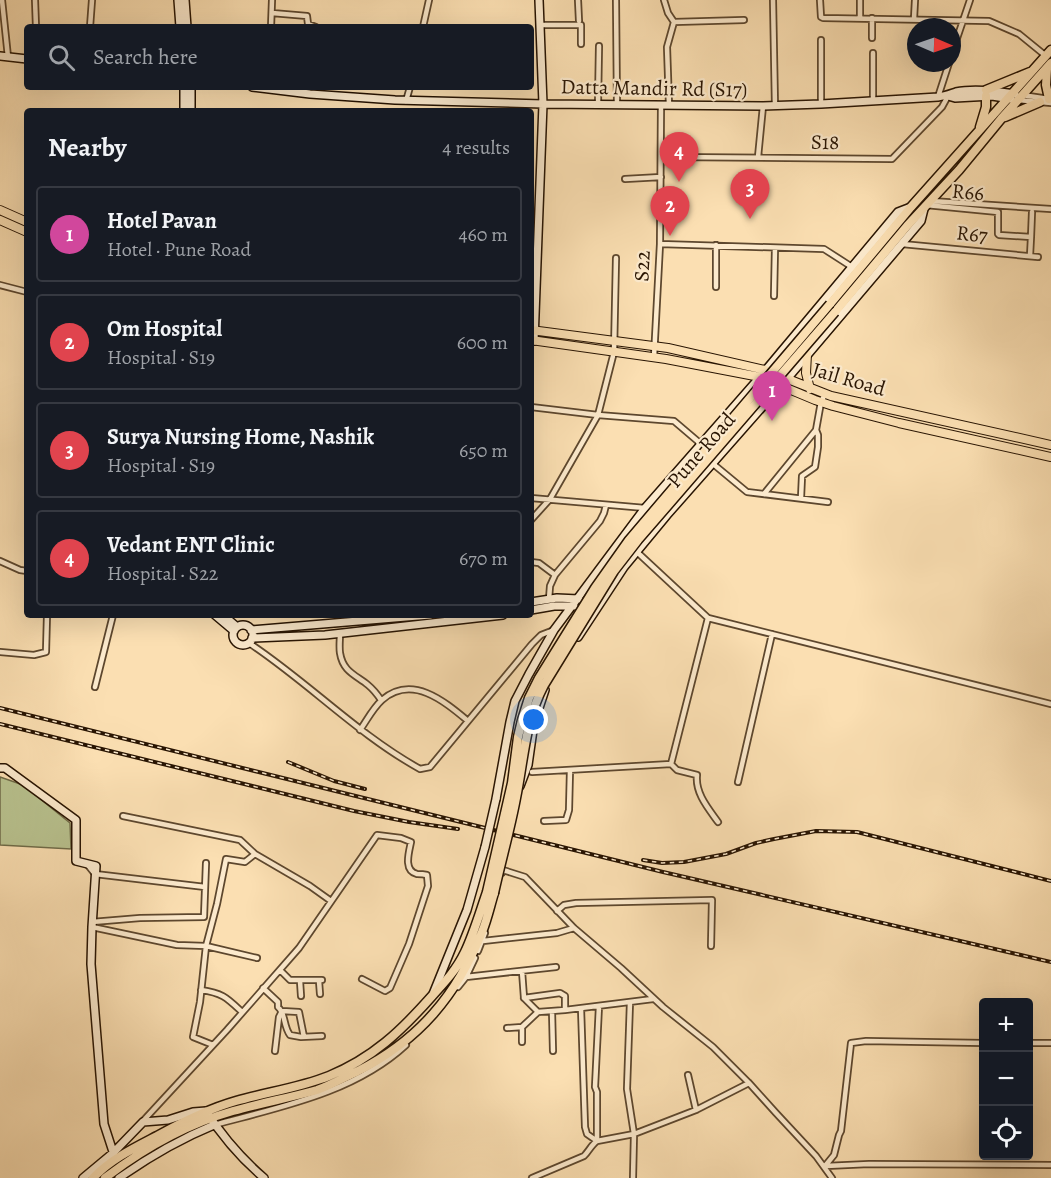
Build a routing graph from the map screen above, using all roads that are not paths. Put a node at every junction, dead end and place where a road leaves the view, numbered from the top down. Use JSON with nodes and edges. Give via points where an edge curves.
{"nodes":[{"id":1,"x":2,"y":0,"type":"edge"},
{"id":2,"x":35,"y":0,"type":"edge"},
{"id":3,"x":92,"y":0,"type":"edge"},
{"id":4,"x":178,"y":0,"type":"edge"},
{"id":5,"x":184,"y":0,"type":"edge"},
{"id":6,"x":272,"y":0,"type":"edge"},
{"id":7,"x":429,"y":0,"type":"edge"},
{"id":8,"x":539,"y":0,"type":"edge"},
{"id":9,"x":578,"y":0,"type":"edge"},
{"id":10,"x":616,"y":0,"type":"edge"},
{"id":11,"x":664,"y":0,"type":"edge"},
{"id":12,"x":773,"y":0,"type":"edge"},
{"id":13,"x":820,"y":0,"type":"edge"},
{"id":14,"x":860,"y":0,"type":"edge"},
{"id":15,"x":915,"y":0,"type":"edge"},
{"id":16,"x":970,"y":0,"type":"edge"},
{"id":17,"x":272,"y":13,"type":"junction"},
{"id":18,"x":860,"y":18,"type":"junction"},
{"id":19,"x":872,"y":18,"type":"junction"},
{"id":20,"x":914,"y":18,"type":"edge"},
{"id":21,"x":907,"y":19,"type":"edge"},
{"id":22,"x":744,"y":20,"type":"dead end"},
{"id":23,"x":963,"y":20,"type":"junction"},
{"id":24,"x":579,"y":21,"type":"dead end"},
{"id":25,"x":674,"y":22,"type":"junction"},
{"id":26,"x":36,"y":24,"type":"edge"},
{"id":27,"x":90,"y":24,"type":"edge"},
{"id":28,"x":180,"y":24,"type":"edge"},
{"id":29,"x":187,"y":24,"type":"edge"},
{"id":30,"x":271,"y":24,"type":"edge"},
{"id":31,"x":308,"y":24,"type":"edge"},
{"id":32,"x":424,"y":24,"type":"edge"},
{"id":33,"x":540,"y":25,"type":"junction"},
{"id":34,"x":961,"y":26,"type":"edge"},
{"id":35,"x":872,"y":38,"type":"dead end"},
{"id":36,"x":821,"y":40,"type":"dead end"},
{"id":37,"x":581,"y":44,"type":"dead end"},
{"id":38,"x":599,"y":46,"type":"dead end"},
{"id":39,"x":873,"y":53,"type":"dead end"},
{"id":40,"x":4,"y":56,"type":"edge"},
{"id":41,"x":24,"y":59,"type":"edge"},
{"id":42,"x":1049,"y":59,"type":"edge"},
{"id":43,"x":1033,"y":70,"type":"junction"},
{"id":44,"x":946,"y":72,"type":"edge"},
{"id":45,"x":184,"y":90,"type":"edge"},
{"id":46,"x":191,"y":90,"type":"edge"},
{"id":47,"x":310,"y":90,"type":"edge"},
{"id":48,"x":409,"y":90,"type":"edge"},
{"id":49,"x":986,"y":93,"type":"junction"},
{"id":50,"x":948,"y":96,"type":"junction"},
{"id":51,"x":938,"y":97,"type":"junction"},
{"id":52,"x":1015,"y":97,"type":"junction"},
{"id":53,"x":873,"y":100,"type":"junction"},
{"id":54,"x":406,"y":101,"type":"junction"},
{"id":55,"x":1048,"y":101,"type":"edge"},
{"id":56,"x":543,"y":104,"type":"junction"},
{"id":57,"x":598,"y":104,"type":"junction"},
{"id":58,"x":821,"y":104,"type":"junction"},
{"id":59,"x":617,"y":105,"type":"junction"},
{"id":60,"x":665,"y":105,"type":"junction"},
{"id":61,"x":763,"y":106,"type":"junction"},
{"id":62,"x":775,"y":106,"type":"junction"},
{"id":63,"x":184,"y":108,"type":"edge"},
{"id":64,"x":191,"y":108,"type":"edge"},
{"id":65,"x":1001,"y":118,"type":"junction"},
{"id":66,"x":980,"y":131,"type":"junction"},
{"id":67,"x":758,"y":157,"type":"junction"},
{"id":68,"x":671,"y":158,"type":"dead end"},
{"id":69,"x":660,"y":177,"type":"junction"},
{"id":70,"x":625,"y":179,"type":"dead end"},
{"id":71,"x":927,"y":204,"type":"junction"},
{"id":72,"x":999,"y":205,"type":"junction"},
{"id":73,"x":911,"y":207,"type":"junction"},
{"id":74,"x":1051,"y":209,"type":"edge"},
{"id":75,"x":0,"y":210,"type":"edge"},
{"id":76,"x":998,"y":212,"type":"junction"},
{"id":77,"x":1032,"y":212,"type":"dead end"},
{"id":78,"x":0,"y":220,"type":"edge"},
{"id":79,"x":24,"y":221,"type":"edge"},
{"id":80,"x":24,"y":231,"type":"edge"},
{"id":81,"x":1031,"y":237,"type":"junction"},
{"id":82,"x":660,"y":244,"type":"junction"},
{"id":83,"x":902,"y":244,"type":"junction"},
{"id":84,"x":716,"y":245,"type":"junction"},
{"id":85,"x":775,"y":248,"type":"junction"},
{"id":86,"x":1030,"y":256,"type":"junction"},
{"id":87,"x":1038,"y":257,"type":"dead end"},
{"id":88,"x":616,"y":258,"type":"dead end"},
{"id":89,"x":852,"y":267,"type":"junction"},
{"id":90,"x":0,"y":285,"type":"edge"},
{"id":91,"x":716,"y":287,"type":"dead end"},
{"id":92,"x":534,"y":289,"type":"edge"},
{"id":93,"x":24,"y":291,"type":"edge"},
{"id":94,"x":774,"y":296,"type":"dead end"},
{"id":95,"x":832,"y":308,"type":"junction"},
{"id":96,"x":534,"y":330,"type":"edge"},
{"id":97,"x":534,"y":340,"type":"edge"},
{"id":98,"x":615,"y":341,"type":"junction"},
{"id":99,"x":654,"y":346,"type":"junction"},
{"id":100,"x":614,"y":351,"type":"junction"},
{"id":101,"x":807,"y":354,"type":"junction"},
{"id":102,"x":654,"y":357,"type":"junction"},
{"id":103,"x":763,"y":374,"type":"junction"},
{"id":104,"x":787,"y":378,"type":"junction"},
{"id":105,"x":780,"y":386,"type":"junction"},
{"id":106,"x":810,"y":389,"type":"junction"},
{"id":107,"x":820,"y":399,"type":"junction"},
{"id":108,"x":534,"y":407,"type":"edge"},
{"id":109,"x":598,"y":415,"type":"junction"},
{"id":110,"x":816,"y":430,"type":"junction"},
{"id":111,"x":701,"y":444,"type":"junction"},
{"id":112,"x":1051,"y":445,"type":"edge"},
{"id":113,"x":1051,"y":457,"type":"edge"},
{"id":114,"x":712,"y":463,"type":"junction"},
{"id":115,"x":764,"y":494,"type":"junction"},
{"id":116,"x":534,"y":498,"type":"edge"},
{"id":117,"x":801,"y":498,"type":"junction"},
{"id":118,"x":550,"y":500,"type":"junction"},
{"id":119,"x":828,"y":502,"type":"dead end"},
{"id":120,"x":606,"y":505,"type":"junction"},
{"id":121,"x":645,"y":508,"type":"junction"},
{"id":122,"x":534,"y":517,"type":"edge"},
{"id":123,"x":637,"y":552,"type":"junction"},
{"id":124,"x":0,"y":561,"type":"edge"},
{"id":125,"x":534,"y":562,"type":"edge"},
{"id":126,"x":24,"y":571,"type":"edge"},
{"id":127,"x":555,"y":574,"type":"junction"},
{"id":128,"x":549,"y":599,"type":"junction"},
{"id":129,"x":578,"y":599,"type":"junction"},
{"id":130,"x":534,"y":602,"type":"edge"},
{"id":131,"x":599,"y":604,"type":"junction"},
{"id":132,"x":573,"y":606,"type":"junction"},
{"id":133,"x":534,"y":609,"type":"edge"},
{"id":134,"x":47,"y":618,"type":"edge"},
{"id":135,"x":112,"y":618,"type":"edge"},
{"id":136,"x":219,"y":618,"type":"edge"},
{"id":137,"x":226,"y":618,"type":"edge"},
{"id":138,"x":368,"y":618,"type":"edge"},
{"id":139,"x":374,"y":618,"type":"edge"},
{"id":140,"x":473,"y":618,"type":"edge"},
{"id":141,"x":708,"y":618,"type":"junction"},
{"id":142,"x":235,"y":629,"type":"junction"},
{"id":143,"x":374,"y":629,"type":"junction"},
{"id":144,"x":554,"y":630,"type":"junction"},
{"id":145,"x":340,"y":633,"type":"junction"},
{"id":146,"x":772,"y":634,"type":"junction"},
{"id":147,"x":250,"y":637,"type":"junction"},
{"id":148,"x":0,"y":652,"type":"edge"},
{"id":149,"x":95,"y":687,"type":"dead end"},
{"id":150,"x":381,"y":700,"type":"junction"},
{"id":151,"x":1051,"y":704,"type":"edge"},
{"id":152,"x":468,"y":721,"type":"junction"},
{"id":153,"x":360,"y":730,"type":"junction"},
{"id":154,"x":671,"y":764,"type":"junction"},
{"id":155,"x":0,"y":768,"type":"edge"},
{"id":156,"x":570,"y":770,"type":"junction"},
{"id":157,"x":529,"y":773,"type":"junction"},
{"id":158,"x":738,"y":782,"type":"dead end"},
{"id":159,"x":516,"y":797,"type":"junction"},
{"id":160,"x":123,"y":816,"type":"dead end"},
{"id":161,"x":544,"y":821,"type":"dead end"},
{"id":162,"x":718,"y":822,"type":"dead end"},
{"id":163,"x":255,"y":854,"type":"junction"},
{"id":164,"x":206,"y":863,"type":"dead end"},
{"id":165,"x":95,"y":874,"type":"junction"},
{"id":166,"x":205,"y":887,"type":"junction"},
{"id":167,"x":490,"y":892,"type":"junction"},
{"id":168,"x":331,"y":901,"type":"junction"},
{"id":169,"x":557,"y":911,"type":"junction"},
{"id":170,"x":92,"y":925,"type":"junction"},
{"id":171,"x":574,"y":928,"type":"junction"},
{"id":172,"x":483,"y":941,"type":"junction"},
{"id":173,"x":206,"y":946,"type":"junction"},
{"id":174,"x":711,"y":946,"type":"dead end"},
{"id":175,"x":257,"y":958,"type":"dead end"},
{"id":176,"x":556,"y":967,"type":"dead end"},
{"id":177,"x":280,"y":970,"type":"junction"},
{"id":178,"x":522,"y":971,"type":"junction"},
{"id":179,"x":466,"y":977,"type":"junction"},
{"id":180,"x":362,"y":979,"type":"dead end"},
{"id":181,"x":300,"y":981,"type":"junction"},
{"id":182,"x":263,"y":988,"type":"junction"},
{"id":183,"x":201,"y":990,"type":"junction"},
{"id":184,"x":320,"y":994,"type":"dead end"},
{"id":185,"x":433,"y":995,"type":"junction"},
{"id":186,"x":301,"y":996,"type":"dead end"},
{"id":187,"x":524,"y":998,"type":"junction"},
{"id":188,"x":654,"y":999,"type":"junction"},
{"id":189,"x":630,"y":1002,"type":"junction"},
{"id":190,"x":599,"y":1006,"type":"junction"},
{"id":191,"x":581,"y":1008,"type":"junction"},
{"id":192,"x":565,"y":1010,"type":"junction"},
{"id":193,"x":282,"y":1011,"type":"junction"},
{"id":194,"x":552,"y":1011,"type":"junction"},
{"id":195,"x":242,"y":1012,"type":"junction"},
{"id":196,"x":538,"y":1012,"type":"junction"},
{"id":197,"x":522,"y":1027,"type":"junction"},
{"id":198,"x":507,"y":1028,"type":"dead end"},
{"id":199,"x":322,"y":1036,"type":"dead end"},
{"id":200,"x":304,"y":1037,"type":"junction"},
{"id":201,"x":522,"y":1042,"type":"dead end"},
{"id":202,"x":979,"y":1043,"type":"edge"},
{"id":203,"x":1033,"y":1043,"type":"edge"},
{"id":204,"x":1051,"y":1043,"type":"edge"},
{"id":205,"x":213,"y":1045,"type":"junction"},
{"id":206,"x":275,"y":1051,"type":"dead end"},
{"id":207,"x":553,"y":1051,"type":"dead end"},
{"id":208,"x":688,"y":1075,"type":"dead end"},
{"id":209,"x":749,"y":1083,"type":"junction"},
{"id":210,"x":696,"y":1110,"type":"junction"},
{"id":211,"x":210,"y":1118,"type":"junction"},
{"id":212,"x":143,"y":1122,"type":"junction"},
{"id":213,"x":634,"y":1134,"type":"junction"},
{"id":214,"x":597,"y":1141,"type":"junction"},
{"id":215,"x":114,"y":1156,"type":"junction"},
{"id":216,"x":1051,"y":1165,"type":"edge"},
{"id":217,"x":825,"y":1166,"type":"junction"},
{"id":218,"x":83,"y":1178,"type":"edge"},
{"id":219,"x":93,"y":1178,"type":"edge"},
{"id":220,"x":105,"y":1178,"type":"edge"},
{"id":221,"x":119,"y":1178,"type":"edge"},
{"id":222,"x":264,"y":1178,"type":"edge"},
{"id":223,"x":532,"y":1178,"type":"edge"},
{"id":224,"x":633,"y":1178,"type":"edge"},
{"id":225,"x":832,"y":1178,"type":"edge"}],
"edges":[{"from":1,"to":40,"type":"street"},
{"from":2,"to":26,"type":"street"},
{"from":3,"to":27,"type":"street"},
{"from":4,"to":28,"type":"main road"},
{"from":5,"to":29,"type":"main road"},
{"from":6,"to":17,"type":"street"},
{"from":7,"to":32,"type":"street"},
{"from":8,"to":33,"type":"main road"},
{"from":9,"to":24,"type":"street"},
{"from":10,"to":59,"type":"street"},
{"from":11,"to":25,"type":"street"},
{"from":12,"to":62,"type":"street"},
{"from":13,"to":18,"type":"street","via":[[822,18]]},
{"from":14,"to":18,"type":"street"},
{"from":15,"to":20,"type":"street"},
{"from":16,"to":23,"type":"street"},
{"from":17,"to":30,"type":"street"},
{"from":17,"to":31,"type":"street","via":[[307,16]]},
{"from":18,"to":19,"type":"street"},
{"from":19,"to":21,"type":"street"},
{"from":19,"to":35,"type":"street"},
{"from":22,"to":25,"type":"street"},
{"from":23,"to":34,"type":"street"},
{"from":23,"to":42,"type":"street","via":[[989,21],[1019,34]]},
{"from":25,"to":60,"type":"street","name":"S22","via":[[667,46]]},
{"from":33,"to":37,"type":"street","via":[[581,25]]},
{"from":33,"to":56,"type":"main road"},
{"from":36,"to":58,"type":"street"},
{"from":38,"to":57,"type":"street"},
{"from":39,"to":53,"type":"street"},
{"from":40,"to":41,"type":"main road"},
{"from":42,"to":43,"type":"highway"},
{"from":42,"to":52,"type":"highway"},
{"from":42,"to":55,"type":"highway"},
{"from":43,"to":49,"type":"highway"},
{"from":43,"to":52,"type":"highway"},
{"from":44,"to":51,"type":"street"},
{"from":45,"to":63,"type":"main road"},
{"from":46,"to":64,"type":"main road"},
{"from":47,"to":54,"type":"main road","name":"Datta Mandir Rd (S17)"},
{"from":48,"to":54,"type":"street"},
{"from":49,"to":50,"type":"main road","name":"Datta Mandir Rd (S17)"},
{"from":49,"to":52,"type":"main road","name":"Datta Mandir Rd (S17)"},
{"from":49,"to":66,"type":"highway"},
{"from":50,"to":51,"type":"main road","name":"Datta Mandir Rd (S17)"},
{"from":50,"to":67,"type":"street","name":"S18","via":[[892,159]]},
{"from":51,"to":53,"type":"main road","name":"Datta Mandir Rd (S17)"},
{"from":52,"to":55,"type":"street"},
{"from":52,"to":55,"type":"street"},
{"from":52,"to":65,"type":"highway"},
{"from":52,"to":66,"type":"highway"},
{"from":53,"to":58,"type":"main road","name":"Datta Mandir Rd (S17)"},
{"from":54,"to":56,"type":"main road","name":"Datta Mandir Rd (S17)"},
{"from":55,"to":65,"type":"highway"},
{"from":56,"to":57,"type":"main road","name":"Datta Mandir Rd (S17)"},
{"from":56,"to":92,"type":"main road"},
{"from":57,"to":59,"type":"main road","name":"Datta Mandir Rd (S17)"},
{"from":58,"to":62,"type":"main road","name":"Datta Mandir Rd (S17)"},
{"from":59,"to":60,"type":"main road","name":"Datta Mandir Rd (S17)"},
{"from":60,"to":61,"type":"main road","name":"Datta Mandir Rd (S17)"},
{"from":60,"to":69,"type":"street","name":"S22"},
{"from":61,"to":62,"type":"main road","name":"Datta Mandir Rd (S17)"},
{"from":61,"to":67,"type":"street"},
{"from":65,"to":71,"type":"highway"},
{"from":66,"to":73,"type":"highway"},
{"from":67,"to":68,"type":"street","name":"S18"},
{"from":69,"to":70,"type":"street"},
{"from":69,"to":82,"type":"street","name":"S22"},
{"from":71,"to":72,"type":"street"},
{"from":71,"to":76,"type":"street","name":"R66"},
{"from":71,"to":83,"type":"main road","name":"Pune Road","via":[[921,221]]},
{"from":71,"to":95,"type":"highway"},
{"from":72,"to":74,"type":"street"},
{"from":72,"to":76,"type":"street"},
{"from":73,"to":89,"type":"main road","via":[[898,212]]},
{"from":73,"to":95,"type":"highway"},
{"from":75,"to":79,"type":"main road"},
{"from":76,"to":81,"type":"street","name":"R66","via":[[999,235]]},
{"from":77,"to":81,"type":"street"},
{"from":78,"to":80,"type":"main road"},
{"from":81,"to":86,"type":"street"},
{"from":82,"to":84,"type":"street"},
{"from":82,"to":99,"type":"street","name":"S22"},
{"from":83,"to":86,"type":"street","name":"R67"},
{"from":83,"to":101,"type":"main road","name":"Pune Road"},
{"from":84,"to":85,"type":"street"},
{"from":84,"to":91,"type":"street"},
{"from":85,"to":89,"type":"street","via":[[824,249]]},
{"from":85,"to":94,"type":"street"},
{"from":86,"to":87,"type":"street","name":"R67"},
{"from":88,"to":98,"type":"street"},
{"from":89,"to":103,"type":"main road"},
{"from":90,"to":93,"type":"street"},
{"from":95,"to":159,"type":"highway","bridge":true,"via":[[615,571],[536,700]]},
{"from":95,"to":167,"type":"highway","bridge":true,"via":[[629,540],[539,678],[522,720]]},
{"from":96,"to":98,"type":"main road","name":"Jail Road"},
{"from":97,"to":100,"type":"main road","name":"Jail Road"},
{"from":98,"to":99,"type":"main road","name":"Jail Road"},
{"from":98,"to":100,"type":"street"},
{"from":99,"to":102,"type":"street","name":"S22"},
{"from":99,"to":103,"type":"main road","name":"Jail Road"},
{"from":100,"to":102,"type":"main road","name":"Jail Road"},
{"from":100,"to":109,"type":"street"},
{"from":101,"to":104,"type":"main road","name":"Pune Road"},
{"from":101,"to":106,"type":"main road"},
{"from":102,"to":103,"type":"main road","name":"Jail Road"},
{"from":103,"to":104,"type":"main road","name":"Jail Road"},
{"from":103,"to":105,"type":"main road","name":"Jail Road"},
{"from":103,"to":111,"type":"main road"},
{"from":104,"to":105,"type":"main road","name":"Pune Road"},
{"from":104,"to":106,"type":"main road","name":"Jail Road"},
{"from":105,"to":107,"type":"main road","name":"Jail Road"},
{"from":105,"to":114,"type":"main road","name":"Pune Road"},
{"from":106,"to":107,"type":"main road","name":"Jail Road"},
{"from":107,"to":110,"type":"street"},
{"from":107,"to":112,"type":"main road","name":"Jail Road"},
{"from":107,"to":113,"type":"main road","via":[[899,423]]},
{"from":108,"to":109,"type":"street"},
{"from":109,"to":111,"type":"street","via":[[674,421]]},
{"from":109,"to":118,"type":"street"},
{"from":110,"to":115,"type":"street"},
{"from":110,"to":117,"type":"street","via":[[815,467],[802,476]]},
{"from":111,"to":121,"type":"main road"},
{"from":114,"to":115,"type":"street","via":[[747,492]]},
{"from":114,"to":123,"type":"main road","name":"Pune Road"},
{"from":115,"to":117,"type":"street"},
{"from":116,"to":118,"type":"street"},
{"from":117,"to":119,"type":"street"},
{"from":118,"to":120,"type":"street"},
{"from":118,"to":122,"type":"street"},
{"from":120,"to":121,"type":"street"},
{"from":120,"to":127,"type":"street","via":[[600,520]]},
{"from":121,"to":129,"type":"main road"},
{"from":123,"to":131,"type":"main road","name":"Pune Road"},
{"from":123,"to":141,"type":"street"},
{"from":124,"to":126,"type":"street"},
{"from":125,"to":127,"type":"street"},
{"from":127,"to":128,"type":"street"},
{"from":128,"to":129,"type":"main road"},
{"from":128,"to":130,"type":"main road"},
{"from":129,"to":131,"type":"main road"},
{"from":129,"to":132,"type":"main road"},
{"from":131,"to":132,"type":"main road"},
{"from":131,"to":157,"type":"main road","name":"Pune Road","via":[[545,691],[534,723]]},
{"from":132,"to":133,"type":"main road"},
{"from":132,"to":144,"type":"main road"},
{"from":134,"to":148,"type":"street","via":[[46,652],[34,656]]},
{"from":135,"to":149,"type":"street"},
{"from":136,"to":142,"type":"main road"},
{"from":137,"to":142,"type":"main road"},
{"from":138,"to":147,"type":"main road"},
{"from":139,"to":143,"type":"street"},
{"from":140,"to":143,"type":"main road"},
{"from":141,"to":146,"type":"street"},
{"from":141,"to":154,"type":"street"},
{"from":142,"to":147,"type":"main road","via":[[243,625],[249,628]]},
{"from":142,"to":147,"type":"main road","via":[[233,639],[237,644],[243,645]]},
{"from":143,"to":145,"type":"main road"},
{"from":144,"to":152,"type":"street","via":[[532,644]]},
{"from":144,"to":185,"type":"main road","bridge":true,"via":[[515,702],[485,847],[467,910]]},
{"from":145,"to":147,"type":"main road"},
{"from":145,"to":150,"type":"street","via":[[340,653],[346,669],[367,683]]},
{"from":146,"to":151,"type":"street"},
{"from":146,"to":158,"type":"street"},
{"from":147,"to":153,"type":"street"},
{"from":150,"to":152,"type":"street","via":[[404,689],[422,691]]},
{"from":150,"to":153,"type":"street"},
{"from":152,"to":153,"type":"street","via":[[430,767],[420,769]]},
{"from":154,"to":156,"type":"street"},
{"from":154,"to":162,"type":"street","via":[[676,770],[697,775],[701,798]]},
{"from":155,"to":165,"type":"main road","via":[[76,820],[76,861],[96,866]]},
{"from":156,"to":157,"type":"street"},
{"from":156,"to":161,"type":"street","via":[[566,820]]},
{"from":157,"to":159,"type":"main road","name":"Pune Road","bridge":true},
{"from":159,"to":167,"type":"highway","bridge":true},
{"from":160,"to":163,"type":"street","via":[[240,840]]},
{"from":163,"to":168,"type":"street"},
{"from":163,"to":173,"type":"street","via":[[245,862],[226,859]]},
{"from":164,"to":166,"type":"street"},
{"from":165,"to":166,"type":"street"},
{"from":165,"to":170,"type":"main road"},
{"from":166,"to":170,"type":"street","via":[[204,917],[140,918]]},
{"from":167,"to":185,"type":"highway","via":[[465,953]]},
{"from":167,"to":211,"type":"highway","via":[[483,930],[467,966],[433,1015],[410,1038],[378,1061],[318,1089]]},
{"from":168,"to":177,"type":"street"},
{"from":168,"to":180,"type":"street","via":[[377,835],[411,842],[410,871],[427,875],[428,886],[409,944],[390,988],[385,991]]},
{"from":169,"to":171,"type":"street"},
{"from":169,"to":172,"type":"street","via":[[525,877],[503,870]]},
{"from":169,"to":174,"type":"street","via":[[576,903],[712,900]]},
{"from":170,"to":173,"type":"street","via":[[177,945]]},
{"from":170,"to":215,"type":"main road","via":[[91,964],[104,1124]]},
{"from":171,"to":172,"type":"street"},
{"from":171,"to":188,"type":"street"},
{"from":172,"to":179,"type":"street"},
{"from":173,"to":175,"type":"street"},
{"from":173,"to":183,"type":"street"},
{"from":176,"to":178,"type":"street"},
{"from":177,"to":181,"type":"street","via":[[290,980]]},
{"from":177,"to":182,"type":"street"},
{"from":178,"to":179,"type":"street"},
{"from":178,"to":187,"type":"street"},
{"from":179,"to":211,"type":"street","via":[[427,1025],[397,1053],[363,1075],[291,1104]]},
{"from":181,"to":184,"type":"street","via":[[321,980]]},
{"from":181,"to":186,"type":"street"},
{"from":182,"to":193,"type":"street","via":[[277,1000]]},
{"from":182,"to":195,"type":"street"},
{"from":183,"to":195,"type":"street","via":[[216,992]]},
{"from":183,"to":205,"type":"street","via":[[193,1037]]},
{"from":185,"to":211,"type":"highway","via":[[380,1047],[348,1066],[329,1076],[236,1101]]},
{"from":187,"to":192,"type":"street","via":[[560,993],[565,996]]},
{"from":187,"to":196,"type":"street"},
{"from":188,"to":189,"type":"street"},
{"from":188,"to":209,"type":"street","via":[[713,1047]]},
{"from":189,"to":190,"type":"street"},
{"from":189,"to":213,"type":"street","via":[[627,1089]]},
{"from":190,"to":191,"type":"street"},
{"from":190,"to":214,"type":"street"},
{"from":191,"to":192,"type":"street"},
{"from":191,"to":214,"type":"street","via":[[585,1127],[587,1134]]},
{"from":192,"to":194,"type":"street"},
{"from":193,"to":200,"type":"street","via":[[289,1034]]},
{"from":193,"to":200,"type":"street","via":[[299,1012]]},
{"from":193,"to":206,"type":"street"},
{"from":194,"to":196,"type":"street"},
{"from":194,"to":207,"type":"street"},
{"from":195,"to":205,"type":"street"},
{"from":196,"to":197,"type":"street"},
{"from":197,"to":198,"type":"street"},
{"from":197,"to":201,"type":"street"},
{"from":199,"to":200,"type":"street"},
{"from":202,"to":217,"type":"street","via":[[851,1043],[841,1131],[834,1155]]},
{"from":203,"to":204,"type":"street"},
{"from":205,"to":212,"type":"street"},
{"from":208,"to":210,"type":"street"},
{"from":209,"to":210,"type":"street"},
{"from":209,"to":217,"type":"street"},
{"from":210,"to":213,"type":"street"},
{"from":211,"to":212,"type":"main road","via":[[193,1112]]},
{"from":211,"to":215,"type":"highway","via":[[179,1124]]},
{"from":211,"to":220,"type":"highway","via":[[167,1138]]},
{"from":211,"to":221,"type":"main road","via":[[198,1131]]},
{"from":211,"to":222,"type":"main road"},
{"from":212,"to":215,"type":"main road"},
{"from":213,"to":214,"type":"street"},
{"from":213,"to":224,"type":"street"},
{"from":214,"to":223,"type":"street","via":[[584,1156]]},
{"from":215,"to":218,"type":"main road"},
{"from":215,"to":219,"type":"highway"},
{"from":216,"to":217,"type":"street"},
{"from":217,"to":225,"type":"street"}]}
